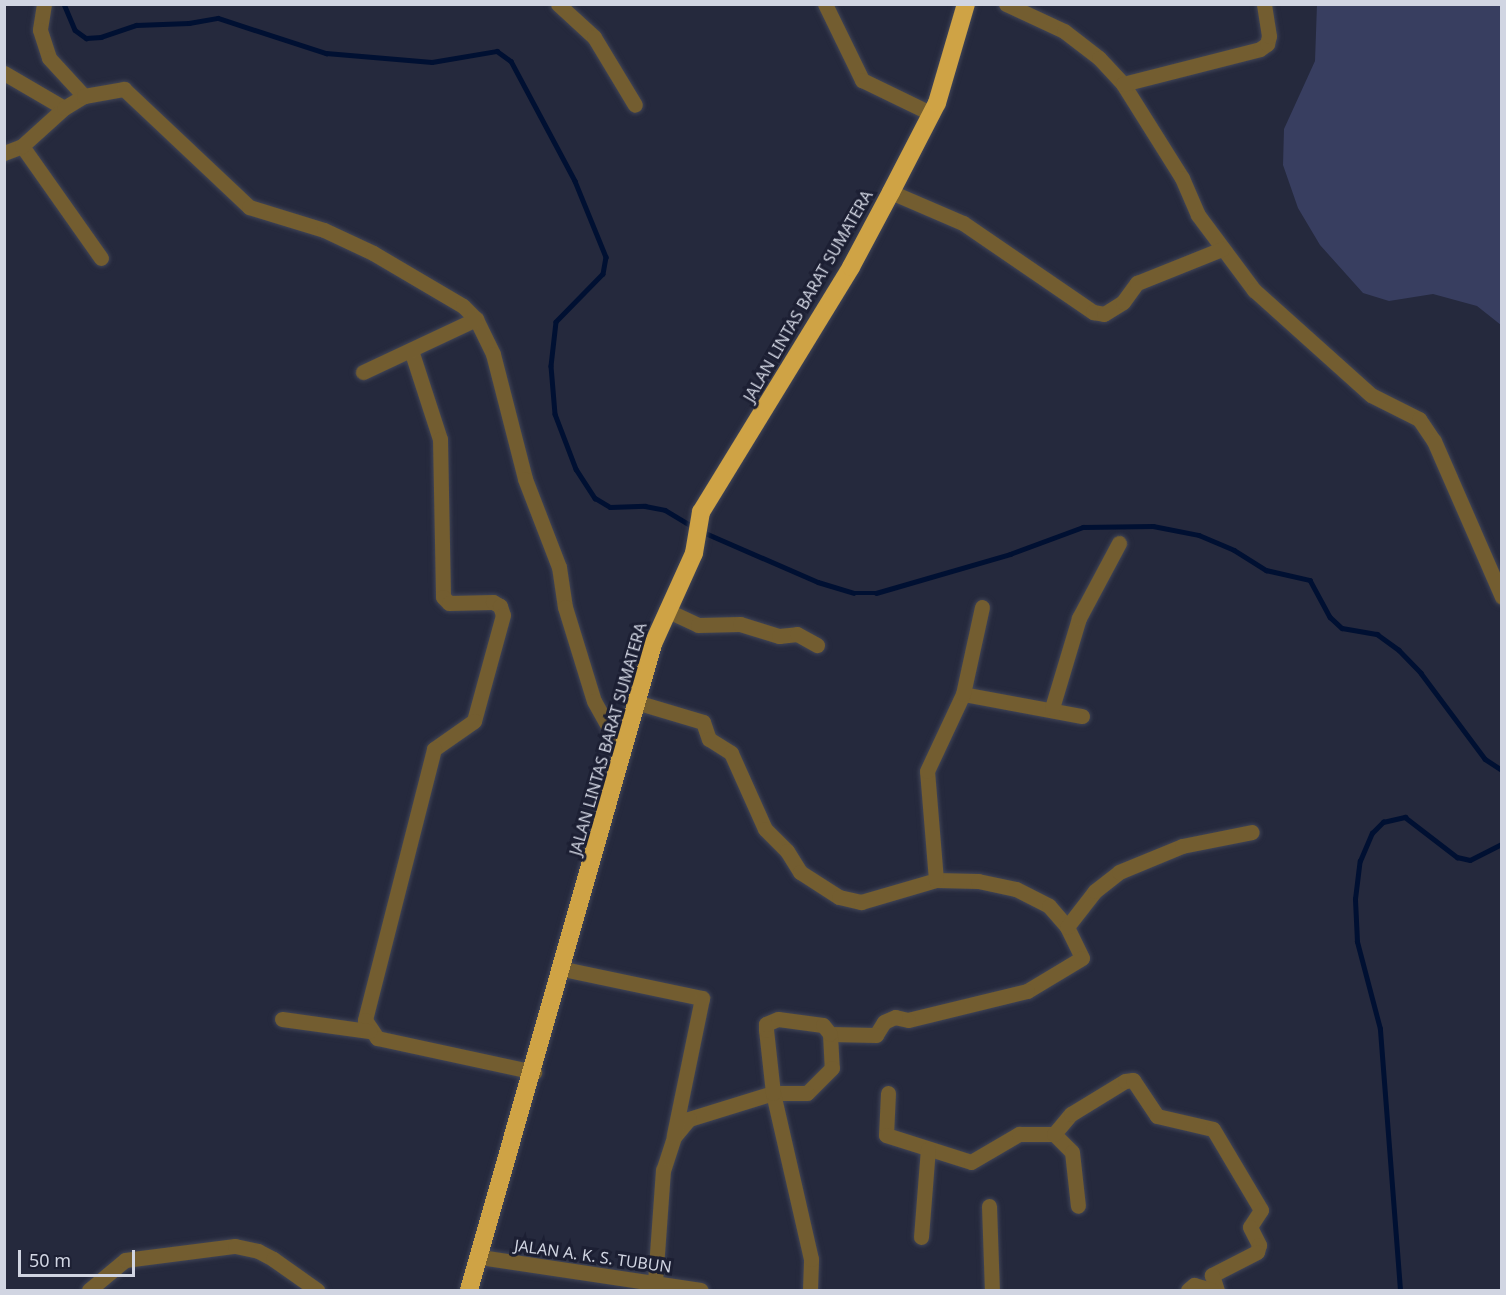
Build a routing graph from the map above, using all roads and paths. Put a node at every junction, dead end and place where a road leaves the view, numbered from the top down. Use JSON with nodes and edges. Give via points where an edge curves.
{"nodes":[{"id":1,"x":44,"y":4,"type":"edge"},
{"id":2,"x":558,"y":4,"type":"edge"},
{"id":3,"x":825,"y":4,"type":"edge"},
{"id":4,"x":966,"y":4,"type":"edge"},
{"id":5,"x":1006,"y":4,"type":"edge"},
{"id":6,"x":1264,"y":4,"type":"edge"},
{"id":7,"x":4,"y":73,"type":"edge"},
{"id":8,"x":1123,"y":84,"type":"junction"},
{"id":9,"x":84,"y":96,"type":"junction"},
{"id":10,"x":635,"y":105,"type":"dead end"},
{"id":11,"x":64,"y":108,"type":"junction"},
{"id":12,"x":932,"y":114,"type":"junction"},
{"id":13,"x":22,"y":146,"type":"junction"},
{"id":14,"x":4,"y":153,"type":"edge"},
{"id":15,"x":891,"y":192,"type":"junction"},
{"id":16,"x":1222,"y":249,"type":"junction"},
{"id":17,"x":101,"y":258,"type":"dead end"},
{"id":18,"x":476,"y":319,"type":"junction"},
{"id":19,"x":411,"y":350,"type":"junction"},
{"id":20,"x":363,"y":372,"type":"dead end"},
{"id":21,"x":1119,"y":543,"type":"dead end"},
{"id":22,"x":1502,"y":597,"type":"edge"},
{"id":23,"x":982,"y":607,"type":"dead end"},
{"id":24,"x":666,"y":610,"type":"junction"},
{"id":25,"x":817,"y":645,"type":"dead end"},
{"id":26,"x":963,"y":694,"type":"junction"},
{"id":27,"x":636,"y":702,"type":"junction"},
{"id":28,"x":1052,"y":708,"type":"junction"},
{"id":29,"x":1082,"y":716,"type":"dead end"},
{"id":30,"x":623,"y":753,"type":"junction"},
{"id":31,"x":1252,"y":832,"type":"dead end"},
{"id":32,"x":936,"y":880,"type":"junction"},
{"id":33,"x":1067,"y":927,"type":"junction"},
{"id":34,"x":563,"y":969,"type":"junction"},
{"id":35,"x":282,"y":1019,"type":"dead end"},
{"id":36,"x":369,"y":1031,"type":"junction"},
{"id":37,"x":830,"y":1034,"type":"junction"},
{"id":38,"x":534,"y":1072,"type":"junction"},
{"id":39,"x":773,"y":1093,"type":"junction"},
{"id":40,"x":888,"y":1093,"type":"dead end"},
{"id":41,"x":1054,"y":1134,"type":"junction"},
{"id":42,"x":674,"y":1137,"type":"junction"},
{"id":43,"x":928,"y":1149,"type":"junction"},
{"id":44,"x":989,"y":1206,"type":"dead end"},
{"id":45,"x":1078,"y":1206,"type":"dead end"},
{"id":46,"x":921,"y":1237,"type":"dead end"},
{"id":47,"x":480,"y":1257,"type":"junction"},
{"id":48,"x":655,"y":1282,"type":"junction"},
{"id":49,"x":685,"y":1289,"type":"edge"},
{"id":50,"x":89,"y":1290,"type":"edge"},
{"id":51,"x":316,"y":1290,"type":"edge"},
{"id":52,"x":470,"y":1290,"type":"edge"},
{"id":53,"x":701,"y":1290,"type":"edge"},
{"id":54,"x":810,"y":1290,"type":"edge"},
{"id":55,"x":992,"y":1290,"type":"edge"},
{"id":56,"x":1188,"y":1290,"type":"edge"},
{"id":57,"x":1211,"y":1290,"type":"edge"},
{"id":58,"x":1217,"y":1290,"type":"edge"}],
"edges":[{"from":1,"to":9,"type":"street","via":[[40,30],[49,58]]},
{"from":2,"to":10,"type":"street","via":[[594,37]]},
{"from":3,"to":12,"type":"street","via":[[862,80]]},
{"from":4,"to":12,"type":"highway","name":"JALAN LINTAS BARAT SUMATERA"},
{"from":5,"to":8,"type":"street","via":[[1064,31],[1100,58]]},
{"from":6,"to":8,"type":"street","via":[[1269,36],[1260,49]]},
{"from":7,"to":11,"type":"street"},
{"from":8,"to":16,"type":"street"},
{"from":9,"to":11,"type":"street"},
{"from":9,"to":18,"type":"street","via":[[124,88],[249,207],[324,231],[373,253],[463,306]]},
{"from":11,"to":13,"type":"street"},
{"from":12,"to":15,"type":"highway","name":"JALAN LINTAS BARAT SUMATERA"},
{"from":13,"to":14,"type":"street"},
{"from":13,"to":17,"type":"street"},
{"from":15,"to":16,"type":"street","via":[[963,223],[1093,312],[1104,314],[1123,302],[1137,283]]},
{"from":15,"to":24,"type":"highway","name":"JALAN LINTAS BARAT SUMATERA","via":[[851,267],[701,512],[694,553]]},
{"from":16,"to":22,"type":"street","via":[[1254,290],[1326,358],[1371,395],[1419,419],[1434,441]]},
{"from":18,"to":19,"type":"street"},
{"from":18,"to":30,"type":"street","via":[[492,354],[525,479],[559,567],[565,607],[594,701]]},
{"from":19,"to":20,"type":"street"},
{"from":19,"to":36,"type":"street","via":[[440,439],[443,597],[449,603],[493,602],[500,606],[503,615],[474,721],[434,749],[365,1020]]},
{"from":21,"to":28,"type":"street","via":[[1079,618]]},
{"from":23,"to":26,"type":"street"},
{"from":24,"to":25,"type":"street","via":[[698,625],[740,624],[779,636],[797,634]]},
{"from":24,"to":27,"type":"highway","name":"JALAN LINTAS BARAT SUMATERA"},
{"from":26,"to":28,"type":"street"},
{"from":26,"to":32,"type":"street","via":[[927,771]]},
{"from":27,"to":30,"type":"highway","name":"JALAN LINTAS BARAT SUMATERA"},
{"from":27,"to":32,"type":"street","via":[[703,722],[709,738],[731,753],[765,829],[787,851],[800,873],[839,897],[867,901]]},
{"from":28,"to":29,"type":"street"},
{"from":30,"to":34,"type":"highway","name":"JALAN LINTAS BARAT SUMATERA"},
{"from":31,"to":33,"type":"street","via":[[1182,846],[1119,872],[1095,891]]},
{"from":32,"to":33,"type":"street","via":[[978,880],[1017,889],[1049,906]]},
{"from":33,"to":37,"type":"street","via":[[1082,958],[1039,986],[908,1020],[896,1017],[884,1022],[876,1035]]},
{"from":34,"to":38,"type":"highway","name":"JALAN LINTAS BARAT SUMATERA"},
{"from":34,"to":42,"type":"street","via":[[702,998]]},
{"from":35,"to":36,"type":"street"},
{"from":36,"to":38,"type":"street","via":[[377,1038]]},
{"from":37,"to":39,"type":"street","via":[[834,1059],[828,1076],[807,1093]]},
{"from":37,"to":39,"type":"street","via":[[823,1025],[778,1018],[766,1024]]},
{"from":38,"to":47,"type":"highway","name":"JALAN LINTAS BARAT SUMATERA"},
{"from":39,"to":42,"type":"street","via":[[689,1119]]},
{"from":39,"to":54,"type":"street","via":[[811,1259]]},
{"from":40,"to":43,"type":"street","via":[[886,1135]]},
{"from":41,"to":43,"type":"street","via":[[1019,1134],[995,1145],[976,1162]]},
{"from":41,"to":45,"type":"street","via":[[1072,1152]]},
{"from":41,"to":58,"type":"street","via":[[1071,1114],[1125,1081],[1134,1080],[1157,1116],[1213,1129],[1261,1210],[1250,1227],[1259,1249],[1212,1275]]},
{"from":42,"to":48,"type":"street","via":[[663,1170]]},
{"from":43,"to":46,"type":"street"},
{"from":44,"to":55,"type":"street"},
{"from":47,"to":48,"type":"street","name":"JALAN A. K. S. TUBUN"},
{"from":47,"to":52,"type":"highway","name":"JALAN LINTAS BARAT SUMATERA"},
{"from":48,"to":49,"type":"street","name":"JALAN A. K. S. TUBUN"},
{"from":49,"to":53,"type":"street","name":"JALAN A. K. S. TUBUN"},
{"from":50,"to":51,"type":"street","via":[[125,1260],[235,1246],[273,1259]]},
{"from":56,"to":57,"type":"street","via":[[1194,1285]]}]}
